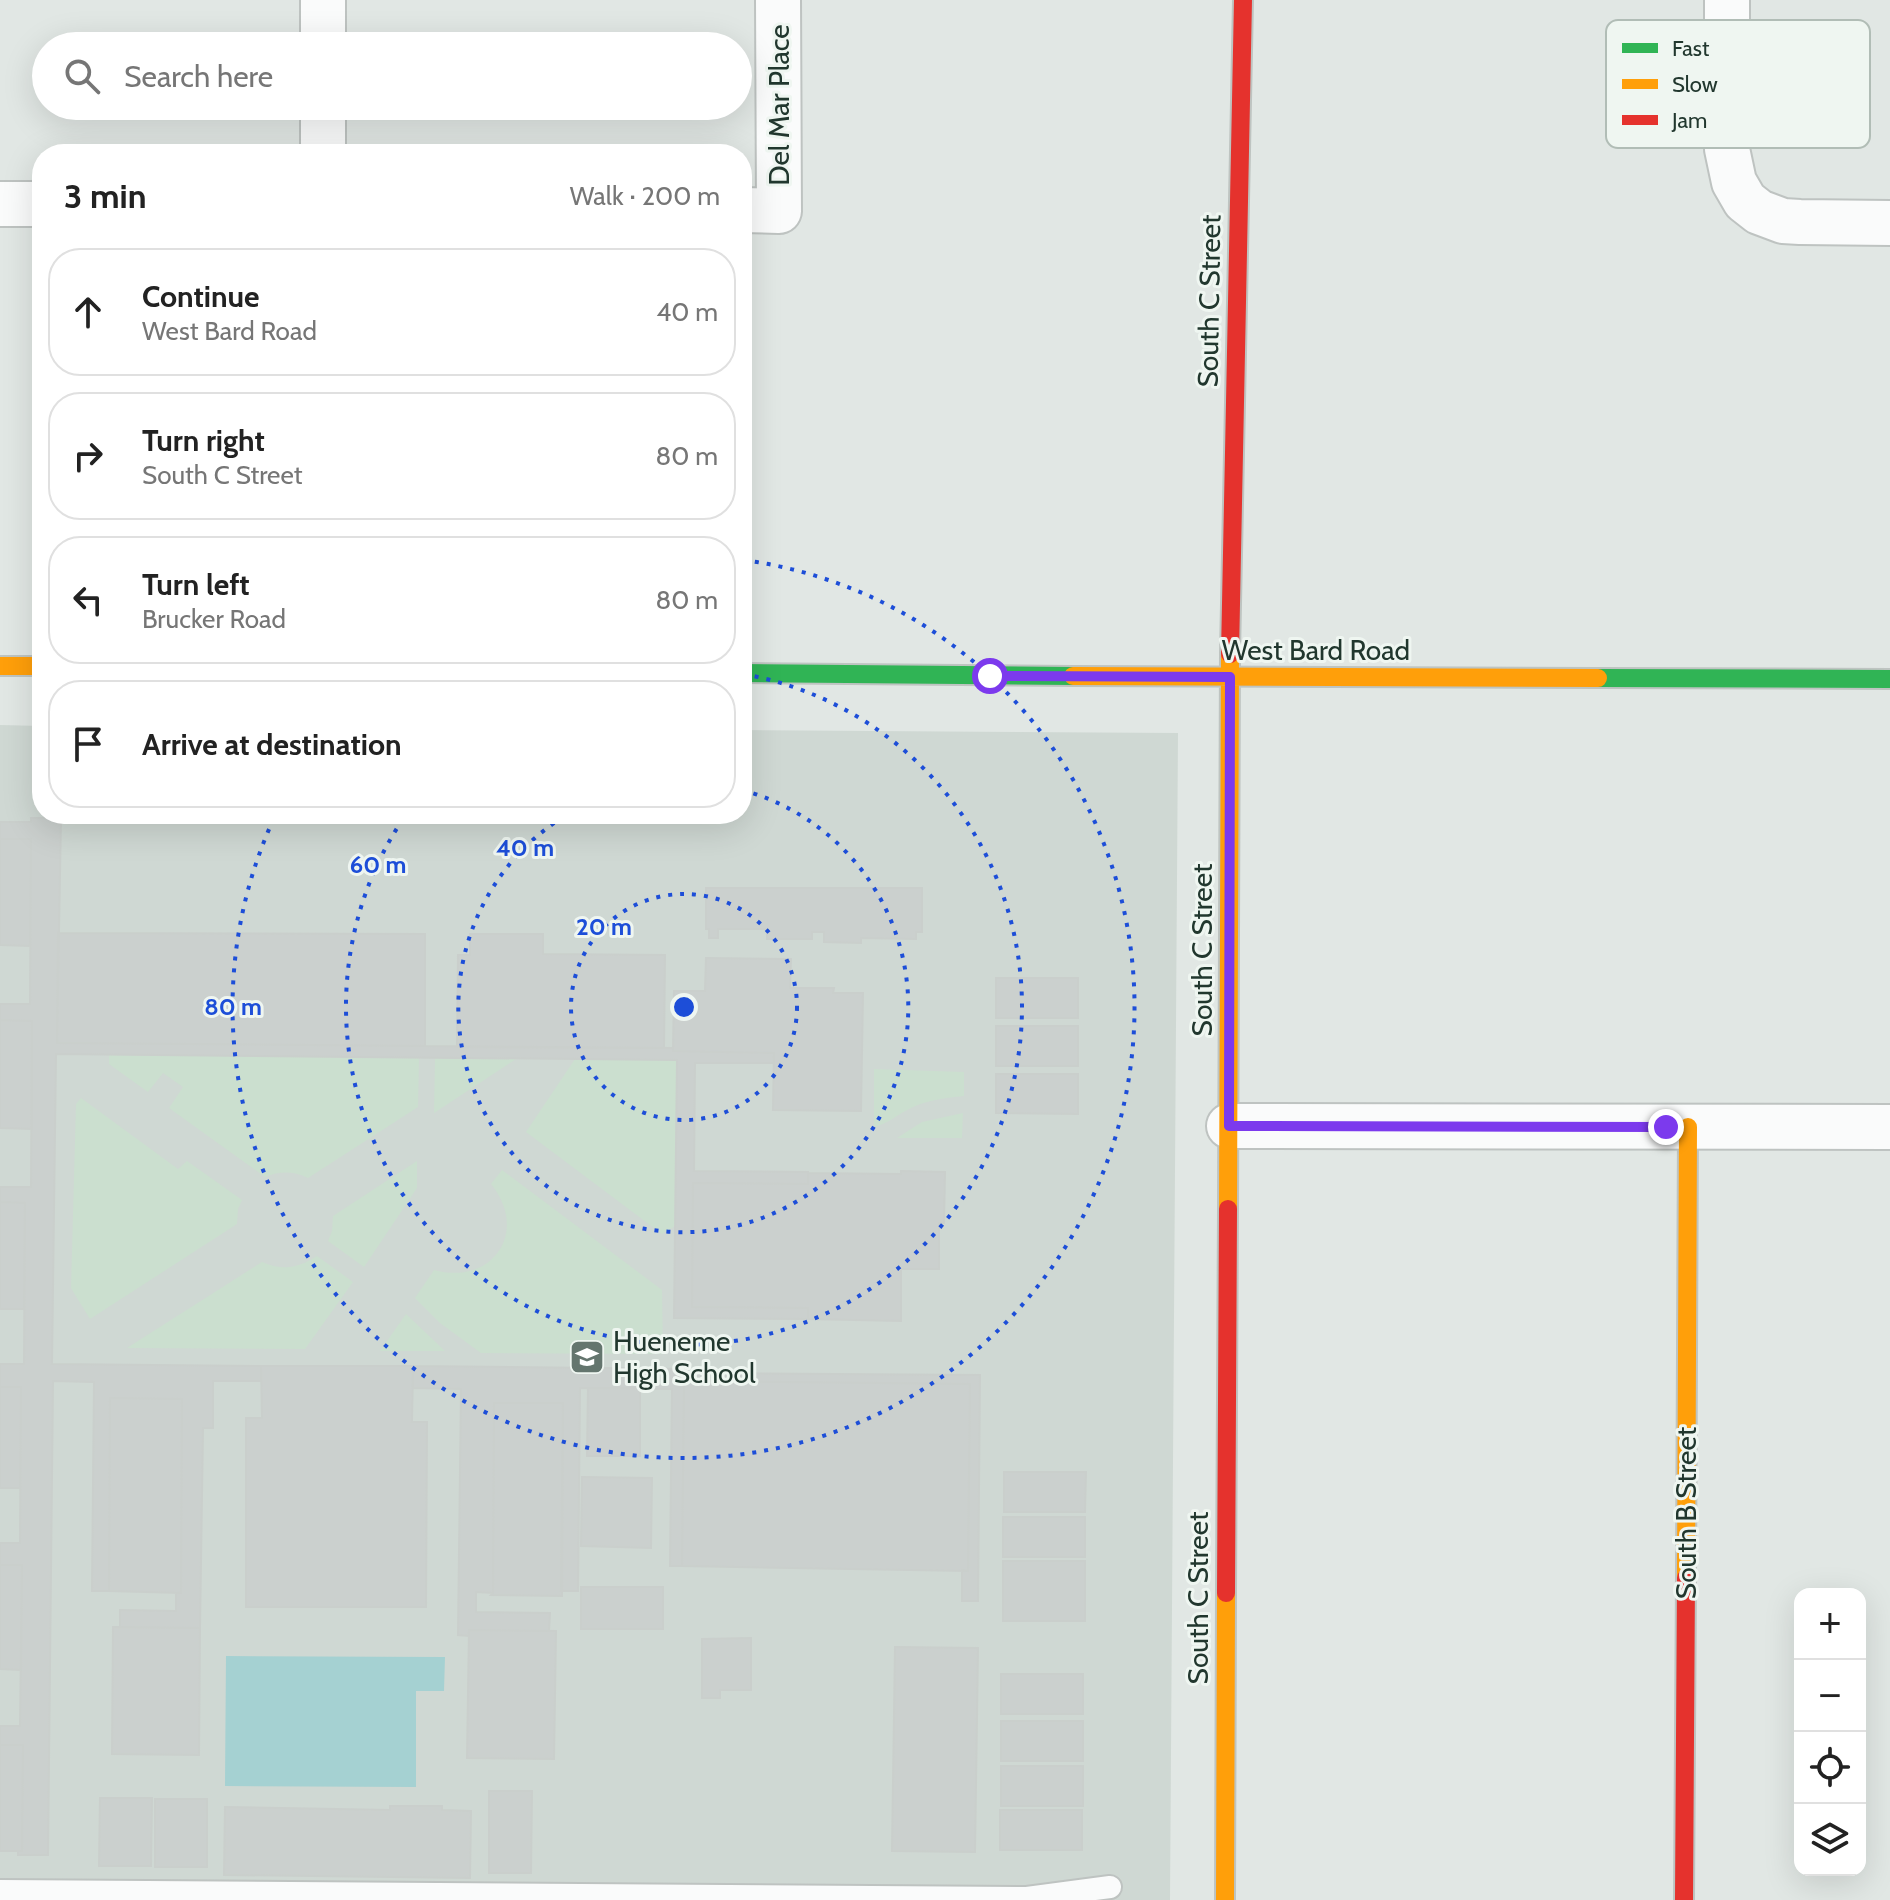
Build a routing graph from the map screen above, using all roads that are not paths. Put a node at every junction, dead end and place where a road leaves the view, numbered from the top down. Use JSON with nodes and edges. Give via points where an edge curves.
{"nodes":[{"id":1,"x":323,"y":0,"type":"edge"},
{"id":2,"x":778,"y":0,"type":"edge"},
{"id":3,"x":1243,"y":0,"type":"edge"},
{"id":4,"x":323,"y":32,"type":"edge"},
{"id":5,"x":323,"y":120,"type":"edge"},
{"id":6,"x":323,"y":144,"type":"edge"},
{"id":7,"x":1727,"y":148,"type":"edge"},
{"id":8,"x":0,"y":204,"type":"edge"},
{"id":9,"x":32,"y":204,"type":"edge"},
{"id":10,"x":760,"y":210,"type":"edge"},
{"id":11,"x":1890,"y":223,"type":"edge"},
{"id":12,"x":0,"y":666,"type":"edge"},
{"id":13,"x":32,"y":666,"type":"edge"},
{"id":14,"x":752,"y":673,"type":"edge"},
{"id":15,"x":1230,"y":677,"type":"junction"},
{"id":16,"x":1890,"y":679,"type":"edge"},
{"id":17,"x":1229,"y":1126,"type":"junction"},
{"id":18,"x":1688,"y":1127,"type":"junction"},
{"id":19,"x":1890,"y":1127,"type":"edge"},
{"id":20,"x":1110,"y":1887,"type":"dead end"},
{"id":21,"x":0,"y":1891,"type":"edge"},
{"id":22,"x":1225,"y":1900,"type":"edge"},
{"id":23,"x":1684,"y":1900,"type":"edge"}],
"edges":[{"from":1,"to":4,"type":"street"},
{"from":2,"to":10,"type":"street","name":"Del Mar Place"},
{"from":3,"to":15,"type":"street","name":"South C Street"},
{"from":5,"to":6,"type":"street"},
{"from":7,"to":11,"type":"street","via":[[1734,182],[1759,212],[1783,221]]},
{"from":8,"to":9,"type":"street"},
{"from":12,"to":13,"type":"street"},
{"from":14,"to":15,"type":"street","name":"West Bard Road"},
{"from":15,"to":16,"type":"street","name":"West Bard Road"},
{"from":15,"to":17,"type":"street","name":"South C Street"},
{"from":17,"to":18,"type":"street"},
{"from":17,"to":22,"type":"street","name":"South C Street"},
{"from":18,"to":19,"type":"street"},
{"from":18,"to":23,"type":"street","name":"South B Street"},
{"from":20,"to":21,"type":"lane","via":[[1027,1898]]}]}
